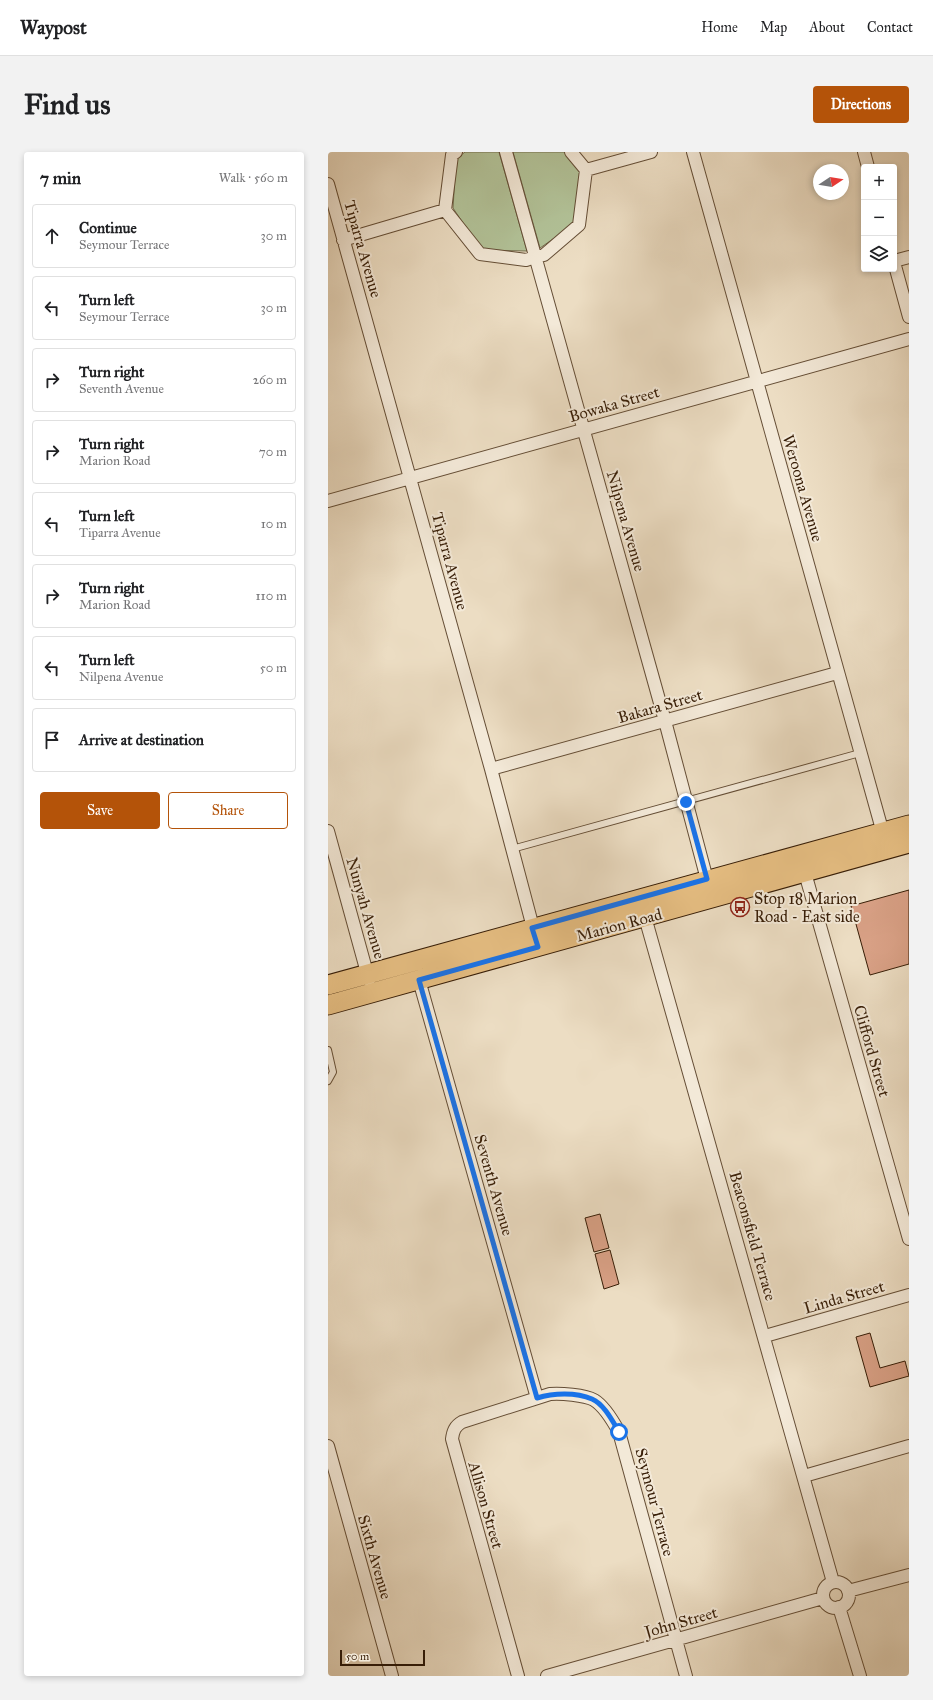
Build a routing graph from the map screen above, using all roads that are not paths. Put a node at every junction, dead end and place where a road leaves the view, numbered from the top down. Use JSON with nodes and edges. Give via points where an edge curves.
{"nodes":[{"id":1,"x":456,"y":152,"type":"edge"},
{"id":2,"x":506,"y":152,"type":"edge"},
{"id":3,"x":572,"y":152,"type":"edge"},
{"id":4,"x":651,"y":152,"type":"edge"},
{"id":5,"x":693,"y":152,"type":"edge"},
{"id":6,"x":864,"y":152,"type":"edge"},
{"id":7,"x":867,"y":164,"type":"edge"},
{"id":8,"x":586,"y":170,"type":"junction"},
{"id":9,"x":328,"y":184,"type":"edge"},
{"id":10,"x":445,"y":210,"type":"junction"},
{"id":11,"x":344,"y":240,"type":"junction"},
{"id":12,"x":909,"y":257,"type":"edge"},
{"id":13,"x":536,"y":258,"type":"junction"},
{"id":14,"x":897,"y":260,"type":"edge"},
{"id":15,"x":897,"y":272,"type":"edge"},
{"id":16,"x":909,"y":317,"type":"edge"},
{"id":17,"x":909,"y":339,"type":"edge"},
{"id":18,"x":756,"y":381,"type":"junction"},
{"id":19,"x":583,"y":429,"type":"junction"},
{"id":20,"x":410,"y":478,"type":"junction"},
{"id":21,"x":328,"y":501,"type":"edge"},
{"id":22,"x":838,"y":673,"type":"junction"},
{"id":23,"x":665,"y":721,"type":"junction"},
{"id":24,"x":860,"y":753,"type":"junction"},
{"id":25,"x":490,"y":769,"type":"junction"},
{"id":26,"x":686,"y":802,"type":"junction"},
{"id":27,"x":909,"y":825,"type":"edge"},
{"id":28,"x":328,"y":831,"type":"edge"},
{"id":29,"x":883,"y":833,"type":"junction"},
{"id":30,"x":909,"y":843,"type":"edge"},
{"id":31,"x":512,"y":849,"type":"junction"},
{"id":32,"x":819,"y":850,"type":"junction"},
{"id":33,"x":805,"y":873,"type":"junction"},
{"id":34,"x":707,"y":879,"type":"junction"},
{"id":35,"x":640,"y":898,"type":"junction"},
{"id":36,"x":713,"y":899,"type":"junction"},
{"id":37,"x":645,"y":918,"type":"junction"},
{"id":38,"x":532,"y":928,"type":"junction"},
{"id":39,"x":538,"y":947,"type":"junction"},
{"id":40,"x":368,"y":974,"type":"junction"},
{"id":41,"x":419,"y":980,"type":"junction"},
{"id":42,"x":328,"y":985,"type":"edge"},
{"id":43,"x":373,"y":993,"type":"junction"},
{"id":44,"x":328,"y":1006,"type":"edge"},
{"id":45,"x":328,"y":1050,"type":"edge"},
{"id":46,"x":328,"y":1081,"type":"edge"},
{"id":47,"x":909,"y":1239,"type":"edge"},
{"id":48,"x":909,"y":1295,"type":"edge"},
{"id":49,"x":765,"y":1336,"type":"junction"},
{"id":50,"x":537,"y":1398,"type":"junction"},
{"id":51,"x":328,"y":1446,"type":"edge"},
{"id":52,"x":909,"y":1446,"type":"edge"},
{"id":53,"x":804,"y":1476,"type":"junction"},
{"id":54,"x":909,"y":1575,"type":"edge"},
{"id":55,"x":833,"y":1582,"type":"junction"},
{"id":56,"x":848,"y":1591,"type":"junction"},
{"id":57,"x":823,"y":1598,"type":"junction"},
{"id":58,"x":839,"y":1608,"type":"junction"},
{"id":59,"x":676,"y":1640,"type":"junction"},
{"id":60,"x":392,"y":1676,"type":"edge"},
{"id":61,"x":518,"y":1676,"type":"edge"},
{"id":62,"x":547,"y":1676,"type":"edge"},
{"id":63,"x":686,"y":1676,"type":"edge"},
{"id":64,"x":860,"y":1676,"type":"edge"}],
"edges":[{"from":1,"to":10,"type":"street","via":[[452,155]]},
{"from":2,"to":13,"type":"street","name":"Nilpena Avenue"},
{"from":3,"to":8,"type":"street"},
{"from":4,"to":8,"type":"street"},
{"from":5,"to":18,"type":"street","name":"Weroona Avenue"},
{"from":6,"to":7,"type":"street"},
{"from":8,"to":13,"type":"street","via":[[579,225],[544,255]]},
{"from":9,"to":11,"type":"street","name":"Tiparra Avenue"},
{"from":10,"to":11,"type":"street"},
{"from":10,"to":13,"type":"street","via":[[480,254],[526,260]]},
{"from":11,"to":20,"type":"street","name":"Tiparra Avenue"},
{"from":12,"to":14,"type":"street"},
{"from":13,"to":19,"type":"street","name":"Nilpena Avenue"},
{"from":15,"to":16,"type":"street"},
{"from":17,"to":18,"type":"street","name":"Bowaka Street"},
{"from":18,"to":19,"type":"street","name":"Bowaka Street"},
{"from":18,"to":22,"type":"street","name":"Weroona Avenue"},
{"from":19,"to":20,"type":"street","name":"Bowaka Street"},
{"from":19,"to":23,"type":"street","name":"Nilpena Avenue"},
{"from":20,"to":21,"type":"street","name":"Bowaka Street"},
{"from":20,"to":25,"type":"street","name":"Tiparra Avenue"},
{"from":22,"to":23,"type":"street","name":"Bakara Street"},
{"from":22,"to":24,"type":"street","name":"Weroona Avenue"},
{"from":23,"to":25,"type":"street","name":"Bakara Street"},
{"from":23,"to":26,"type":"street","name":"Nilpena Avenue"},
{"from":24,"to":26,"type":"lane"},
{"from":24,"to":29,"type":"street","name":"Weroona Avenue"},
{"from":25,"to":31,"type":"street","name":"Tiparra Avenue"},
{"from":26,"to":31,"type":"lane"},
{"from":26,"to":34,"type":"street","name":"Nilpena Avenue"},
{"from":27,"to":29,"type":"main road","name":"Marion Road"},
{"from":28,"to":40,"type":"street","name":"Nunyah Avenue"},
{"from":29,"to":32,"type":"main road","name":"Marion Road"},
{"from":30,"to":33,"type":"main road","name":"Marion Road"},
{"from":31,"to":38,"type":"street","name":"Tiparra Avenue"},
{"from":32,"to":33,"type":"main road","via":[[807,865]]},
{"from":32,"to":34,"type":"main road","name":"Marion Road"},
{"from":33,"to":36,"type":"main road","name":"Marion Road"},
{"from":33,"to":47,"type":"street","name":"Clifford Street"},
{"from":34,"to":35,"type":"main road","name":"Marion Road"},
{"from":34,"to":36,"type":"street","name":"Nilpena Avenue"},
{"from":35,"to":37,"type":"street","name":"Beaconsfield Terrace"},
{"from":35,"to":38,"type":"main road","name":"Marion Road"},
{"from":36,"to":37,"type":"main road","name":"Marion Road"},
{"from":37,"to":39,"type":"main road","name":"Marion Road"},
{"from":37,"to":49,"type":"street","name":"Beaconsfield Terrace"},
{"from":38,"to":39,"type":"street","name":"Tiparra Avenue"},
{"from":38,"to":40,"type":"main road","name":"Marion Road"},
{"from":39,"to":41,"type":"main road","name":"Marion Road"},
{"from":40,"to":42,"type":"main road","name":"Marion Road"},
{"from":40,"to":43,"type":"street","name":"Nunyah Avenue"},
{"from":41,"to":43,"type":"main road","name":"Marion Road"},
{"from":41,"to":50,"type":"street","name":"Seventh Avenue"},
{"from":43,"to":44,"type":"main road","name":"Marion Road"},
{"from":45,"to":46,"type":"lane","via":[[333,1072]]},
{"from":48,"to":49,"type":"street","name":"Linda Street"},
{"from":49,"to":53,"type":"street","name":"Beaconsfield Terrace"},
{"from":50,"to":59,"type":"street","name":"Seymour Terrace","via":[[557,1393],[593,1399],[615,1424]]},
{"from":50,"to":61,"type":"street","name":"Allison Street","via":[[462,1422],[457,1425],[452,1439]]},
{"from":51,"to":60,"type":"street","name":"Sixth Avenue"},
{"from":52,"to":53,"type":"street"},
{"from":53,"to":55,"type":"street","name":"Beaconsfield Terrace"},
{"from":54,"to":56,"type":"street"},
{"from":55,"to":56,"type":"street","via":[[842,1583]]},
{"from":55,"to":57,"type":"street","via":[[825,1588]]},
{"from":56,"to":58,"type":"street","via":[[847,1601]]},
{"from":57,"to":58,"type":"street","via":[[828,1606]]},
{"from":57,"to":59,"type":"street","name":"John Street"},
{"from":58,"to":64,"type":"street"},
{"from":59,"to":62,"type":"street","name":"John Street"},
{"from":59,"to":63,"type":"street","name":"Seymour Terrace"}]}
